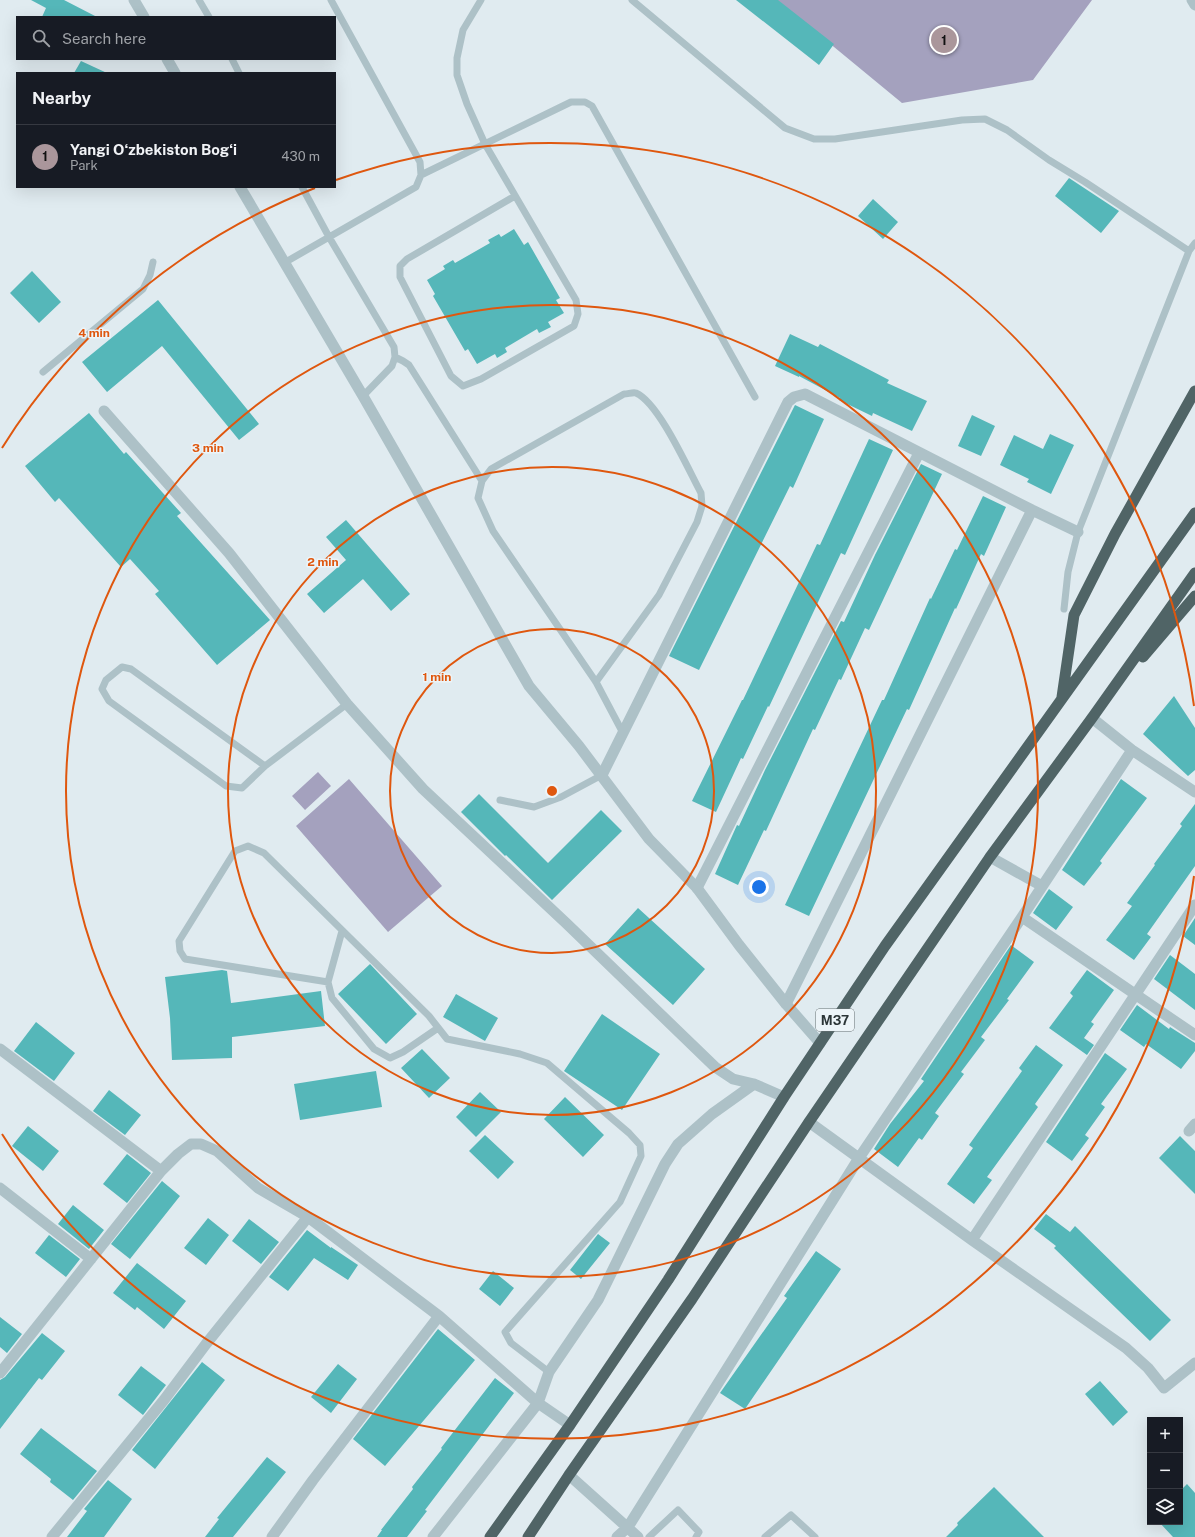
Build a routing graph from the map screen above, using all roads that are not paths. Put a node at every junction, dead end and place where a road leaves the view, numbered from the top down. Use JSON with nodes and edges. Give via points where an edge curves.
{"nodes":[{"id":1,"x":134,"y":0,"type":"edge"},
{"id":2,"x":200,"y":0,"type":"edge"},
{"id":3,"x":331,"y":0,"type":"edge"},
{"id":4,"x":482,"y":0,"type":"edge"},
{"id":5,"x":632,"y":0,"type":"edge"},
{"id":6,"x":1192,"y":0,"type":"edge"},
{"id":7,"x":1195,"y":5,"type":"edge"},
{"id":8,"x":143,"y":16,"type":"edge"},
{"id":9,"x":208,"y":16,"type":"edge"},
{"id":10,"x":168,"y":60,"type":"edge"},
{"id":11,"x":233,"y":60,"type":"edge"},
{"id":12,"x":174,"y":72,"type":"edge"},
{"id":13,"x":239,"y":72,"type":"edge"},
{"id":14,"x":485,"y":144,"type":"junction"},
{"id":15,"x":421,"y":175,"type":"junction"},
{"id":16,"x":241,"y":188,"type":"edge"},
{"id":17,"x":303,"y":188,"type":"edge"},
{"id":18,"x":515,"y":196,"type":"junction"},
{"id":19,"x":329,"y":237,"type":"junction"},
{"id":20,"x":1195,"y":243,"type":"edge"},
{"id":21,"x":1189,"y":251,"type":"junction"},
{"id":22,"x":153,"y":262,"type":"dead end"},
{"id":23,"x":284,"y":263,"type":"junction"},
{"id":24,"x":395,"y":357,"type":"junction"},
{"id":25,"x":43,"y":372,"type":"dead end"},
{"id":26,"x":1195,"y":392,"type":"edge"},
{"id":27,"x":363,"y":396,"type":"junction"},
{"id":28,"x":756,"y":397,"type":"dead end"},
{"id":29,"x":104,"y":411,"type":"dead end"},
{"id":30,"x":919,"y":452,"type":"junction"},
{"id":31,"x":482,"y":481,"type":"junction"},
{"id":32,"x":1032,"y":510,"type":"junction"},
{"id":33,"x":1195,"y":513,"type":"edge"},
{"id":34,"x":1078,"y":532,"type":"junction"},
{"id":35,"x":1195,"y":573,"type":"edge"},
{"id":36,"x":1195,"y":596,"type":"edge"},
{"id":37,"x":1064,"y":609,"type":"dead end"},
{"id":38,"x":596,"y":682,"type":"junction"},
{"id":39,"x":1062,"y":699,"type":"junction"},
{"id":40,"x":347,"y":704,"type":"junction"},
{"id":41,"x":1092,"y":718,"type":"junction"},
{"id":42,"x":623,"y":733,"type":"junction"},
{"id":43,"x":1132,"y":750,"type":"junction"},
{"id":44,"x":265,"y":766,"type":"junction"},
{"id":45,"x":602,"y":775,"type":"junction"},
{"id":46,"x":1195,"y":792,"type":"edge"},
{"id":47,"x":500,"y":800,"type":"dead end"},
{"id":48,"x":990,"y":857,"type":"junction"},
{"id":49,"x":1042,"y":886,"type":"junction"},
{"id":50,"x":697,"y":888,"type":"junction"},
{"id":51,"x":1195,"y":905,"type":"edge"},
{"id":52,"x":1022,"y":917,"type":"junction"},
{"id":53,"x":342,"y":931,"type":"junction"},
{"id":54,"x":328,"y":982,"type":"junction"},
{"id":55,"x":1136,"y":995,"type":"junction"},
{"id":56,"x":786,"y":1004,"type":"junction"},
{"id":57,"x":438,"y":1028,"type":"junction"},
{"id":58,"x":1195,"y":1036,"type":"edge"},
{"id":59,"x":820,"y":1043,"type":"junction"},
{"id":60,"x":0,"y":1049,"type":"edge"},
{"id":61,"x":754,"y":1084,"type":"junction"},
{"id":62,"x":784,"y":1097,"type":"junction"},
{"id":63,"x":809,"y":1122,"type":"junction"},
{"id":64,"x":859,"y":1158,"type":"junction"},
{"id":65,"x":161,"y":1171,"type":"junction"},
{"id":66,"x":0,"y":1188,"type":"edge"},
{"id":67,"x":308,"y":1217,"type":"junction"},
{"id":68,"x":972,"y":1240,"type":"junction"},
{"id":69,"x":91,"y":1259,"type":"junction"},
{"id":70,"x":439,"y":1316,"type":"junction"},
{"id":71,"x":4,"y":1360,"type":"edge"},
{"id":72,"x":1195,"y":1363,"type":"edge"},
{"id":73,"x":549,"y":1372,"type":"junction"},
{"id":74,"x":0,"y":1373,"type":"edge"},
{"id":75,"x":538,"y":1403,"type":"junction"},
{"id":76,"x":570,"y":1425,"type":"junction"},
{"id":77,"x":569,"y":1475,"type":"junction"},
{"id":78,"x":628,"y":1527,"type":"junction"},
{"id":79,"x":52,"y":1537,"type":"edge"},
{"id":80,"x":272,"y":1537,"type":"edge"},
{"id":81,"x":433,"y":1537,"type":"edge"},
{"id":82,"x":490,"y":1537,"type":"edge"},
{"id":83,"x":528,"y":1537,"type":"edge"},
{"id":84,"x":617,"y":1537,"type":"edge"},
{"id":85,"x":638,"y":1537,"type":"edge"},
{"id":86,"x":649,"y":1537,"type":"edge"},
{"id":87,"x":696,"y":1537,"type":"edge"},
{"id":88,"x":765,"y":1537,"type":"edge"},
{"id":89,"x":815,"y":1537,"type":"edge"}],
"edges":[{"from":1,"to":8,"type":"street"},
{"from":2,"to":9,"type":"lane"},
{"from":3,"to":15,"type":"lane","via":[[420,162]]},
{"from":4,"to":14,"type":"lane","via":[[463,30],[457,58],[457,75]]},
{"from":5,"to":21,"type":"lane","via":[[785,128],[814,139],[835,139],[962,120],[985,119],[1007,130]]},
{"from":6,"to":7,"type":"street"},
{"from":10,"to":12,"type":"street"},
{"from":11,"to":13,"type":"lane"},
{"from":14,"to":15,"type":"lane"},
{"from":14,"to":18,"type":"lane"},
{"from":14,"to":28,"type":"lane","via":[[572,102],[585,102],[592,106]]},
{"from":15,"to":19,"type":"lane","via":[[416,187]]},
{"from":16,"to":23,"type":"street"},
{"from":17,"to":19,"type":"lane"},
{"from":18,"to":18,"type":"lane","via":[[576,300],[578,314],[574,326],[481,379],[463,386],[451,376],[400,277],[400,266],[407,259]]},
{"from":19,"to":23,"type":"lane"},
{"from":19,"to":24,"type":"lane","via":[[394,348]]},
{"from":20,"to":21,"type":"lane"},
{"from":21,"to":34,"type":"lane"},
{"from":22,"to":25,"type":"lane","via":[[143,288]]},
{"from":23,"to":27,"type":"street"},
{"from":24,"to":27,"type":"lane","via":[[392,366]]},
{"from":24,"to":31,"type":"lane","via":[[409,365]]},
{"from":26,"to":39,"type":"highway","via":[[1115,534],[1074,615]]},
{"from":27,"to":45,"type":"street","via":[[529,686]]},
{"from":29,"to":40,"type":"street","via":[[229,553]]},
{"from":30,"to":32,"type":"street"},
{"from":30,"to":42,"type":"street","via":[[805,394],[788,402]]},
{"from":30,"to":50,"type":"street"},
{"from":31,"to":38,"type":"lane","via":[[478,498],[493,531]]},
{"from":31,"to":38,"type":"lane","via":[[491,469],[624,394],[634,392],[644,398],[659,414],[701,493],[702,506],[697,522],[659,595]]},
{"from":32,"to":34,"type":"street"},
{"from":32,"to":56,"type":"street"},
{"from":33,"to":39,"type":"highway","number":"M37"},
{"from":34,"to":37,"type":"lane","via":[[1068,572]]},
{"from":35,"to":41,"type":"highway","number":"M37"},
{"from":36,"to":41,"type":"highway"},
{"from":38,"to":42,"type":"lane"},
{"from":39,"to":59,"type":"highway","number":"M37","via":[[885,946]]},
{"from":40,"to":44,"type":"lane"},
{"from":40,"to":61,"type":"street","via":[[423,789],[715,1067],[733,1079]]},
{"from":41,"to":43,"type":"street"},
{"from":41,"to":48,"type":"highway","number":"M37"},
{"from":42,"to":45,"type":"street"},
{"from":43,"to":46,"type":"street"},
{"from":43,"to":49,"type":"street"},
{"from":44,"to":44,"type":"lane","via":[[242,788],[226,786],[109,701],[102,689],[106,680],[122,667],[131,669]]},
{"from":45,"to":47,"type":"lane","via":[[561,797],[534,807]]},
{"from":45,"to":50,"type":"street","via":[[650,839]]},
{"from":48,"to":49,"type":"street"},
{"from":48,"to":63,"type":"highway","number":"M37"},
{"from":49,"to":52,"type":"street"},
{"from":50,"to":56,"type":"street"},
{"from":51,"to":55,"type":"street"},
{"from":52,"to":55,"type":"street"},
{"from":52,"to":64,"type":"street"},
{"from":53,"to":54,"type":"lane"},
{"from":53,"to":54,"type":"lane","via":[[264,853],[248,846],[235,851],[179,941],[180,951],[185,958]]},
{"from":53,"to":57,"type":"lane"},
{"from":54,"to":57,"type":"lane","via":[[332,998],[374,1049],[390,1058]]},
{"from":55,"to":58,"type":"street"},
{"from":55,"to":68,"type":"street"},
{"from":56,"to":59,"type":"street"},
{"from":57,"to":73,"type":"lane","via":[[447,1039],[520,1054],[547,1063],[640,1145],[641,1156],[620,1202],[505,1332],[511,1343]]},
{"from":59,"to":62,"type":"highway","number":"M37"},
{"from":60,"to":65,"type":"street"},
{"from":61,"to":62,"type":"street"},
{"from":61,"to":73,"type":"street","via":[[712,1114],[678,1144],[665,1164],[598,1300]]},
{"from":62,"to":76,"type":"highway","number":"M37","via":[[668,1280]]},
{"from":63,"to":64,"type":"street"},
{"from":63,"to":77,"type":"highway","number":"M37","via":[[692,1298]]},
{"from":64,"to":68,"type":"street"},
{"from":64,"to":78,"type":"street"},
{"from":65,"to":67,"type":"street","via":[[191,1144],[202,1144],[217,1152],[258,1188]]},
{"from":65,"to":69,"type":"street"},
{"from":66,"to":69,"type":"street"},
{"from":67,"to":70,"type":"street"},
{"from":67,"to":79,"type":"street"},
{"from":68,"to":72,"type":"street","via":[[1126,1348],[1148,1368],[1164,1388]]},
{"from":69,"to":71,"type":"street"},
{"from":70,"to":75,"type":"street"},
{"from":70,"to":80,"type":"street"},
{"from":71,"to":74,"type":"street"},
{"from":73,"to":75,"type":"street"},
{"from":75,"to":76,"type":"street"},
{"from":75,"to":81,"type":"street"},
{"from":76,"to":82,"type":"highway","number":"M37"},
{"from":77,"to":78,"type":"street"},
{"from":77,"to":83,"type":"highway","number":"M37"},
{"from":78,"to":84,"type":"street"},
{"from":78,"to":85,"type":"street"},
{"from":86,"to":87,"type":"lane","via":[[678,1510],[699,1532]]},
{"from":88,"to":89,"type":"lane","via":[[792,1515]]}]}
